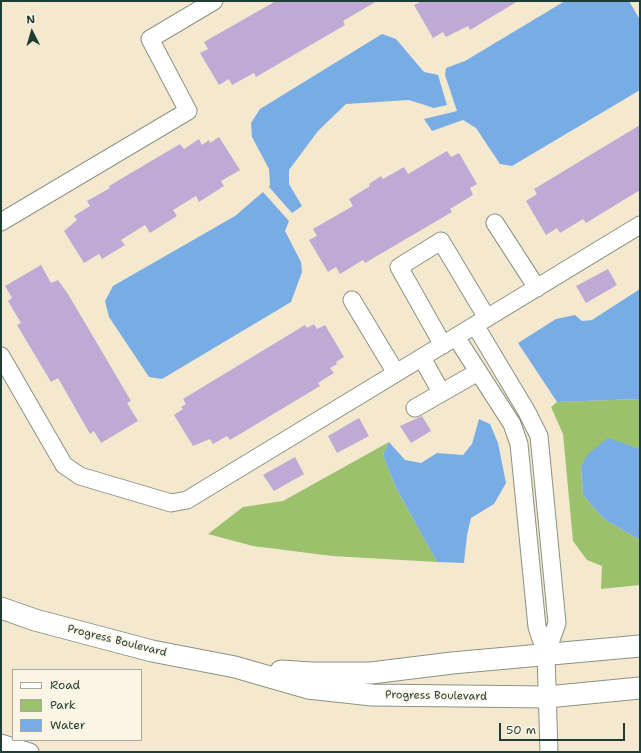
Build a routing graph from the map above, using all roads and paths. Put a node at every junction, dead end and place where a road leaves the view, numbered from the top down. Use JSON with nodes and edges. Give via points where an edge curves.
{"nodes":[{"id":1,"x":214,"y":1,"type":"edge"},
{"id":2,"x":1,"y":222,"type":"edge"},
{"id":3,"x":495,"y":223,"type":"dead end"},
{"id":4,"x":640,"y":226,"type":"edge"},
{"id":5,"x":536,"y":288,"type":"junction"},
{"id":6,"x":352,"y":300,"type":"dead end"},
{"id":7,"x":481,"y":322,"type":"junction"},
{"id":8,"x":450,"y":341,"type":"junction"},
{"id":9,"x":1,"y":356,"type":"edge"},
{"id":10,"x":422,"y":358,"type":"junction"},
{"id":11,"x":478,"y":372,"type":"junction"},
{"id":12,"x":396,"y":373,"type":"junction"},
{"id":13,"x":441,"y":392,"type":"junction"},
{"id":14,"x":415,"y":408,"type":"dead end"},
{"id":15,"x":1,"y":608,"type":"edge"},
{"id":16,"x":640,"y":646,"type":"edge"},
{"id":17,"x":546,"y":654,"type":"junction"},
{"id":18,"x":235,"y":667,"type":"junction"},
{"id":19,"x":640,"y":688,"type":"edge"},
{"id":20,"x":547,"y":697,"type":"junction"},
{"id":21,"x":1,"y":743,"type":"edge"},
{"id":22,"x":30,"y":752,"type":"edge"},
{"id":23,"x":549,"y":752,"type":"edge"}],
"edges":[{"from":1,"to":2,"type":"street","via":[[150,39],[188,111]]},
{"from":3,"to":5,"type":"street"},
{"from":4,"to":5,"type":"street"},
{"from":5,"to":7,"type":"street"},
{"from":6,"to":12,"type":"street"},
{"from":7,"to":8,"type":"street"},
{"from":7,"to":8,"type":"street","via":[[441,242],[399,267]]},
{"from":7,"to":17,"type":"street","via":[[539,436],[557,623]]},
{"from":8,"to":10,"type":"street"},
{"from":8,"to":11,"type":"street"},
{"from":9,"to":12,"type":"street","via":[[64,465],[80,476],[171,503],[187,500]]},
{"from":10,"to":12,"type":"street"},
{"from":10,"to":13,"type":"street"},
{"from":11,"to":13,"type":"street"},
{"from":11,"to":17,"type":"street","via":[[512,424],[519,444],[537,627]]},
{"from":13,"to":14,"type":"street"},
{"from":15,"to":18,"type":"main road","name":"Progress Boulevard","via":[[35,620],[152,651]]},
{"from":16,"to":17,"type":"main road","name":"Progress Boulevard"},
{"from":17,"to":18,"type":"main road","name":"Progress Boulevard","via":[[371,673],[312,673]]},
{"from":17,"to":20,"type":"street"},
{"from":18,"to":20,"type":"main road","name":"Progress Boulevard","via":[[308,688],[372,695]]},
{"from":19,"to":20,"type":"main road","name":"Progress Boulevard"},
{"from":20,"to":23,"type":"street"},
{"from":21,"to":22,"type":"street"}]}
